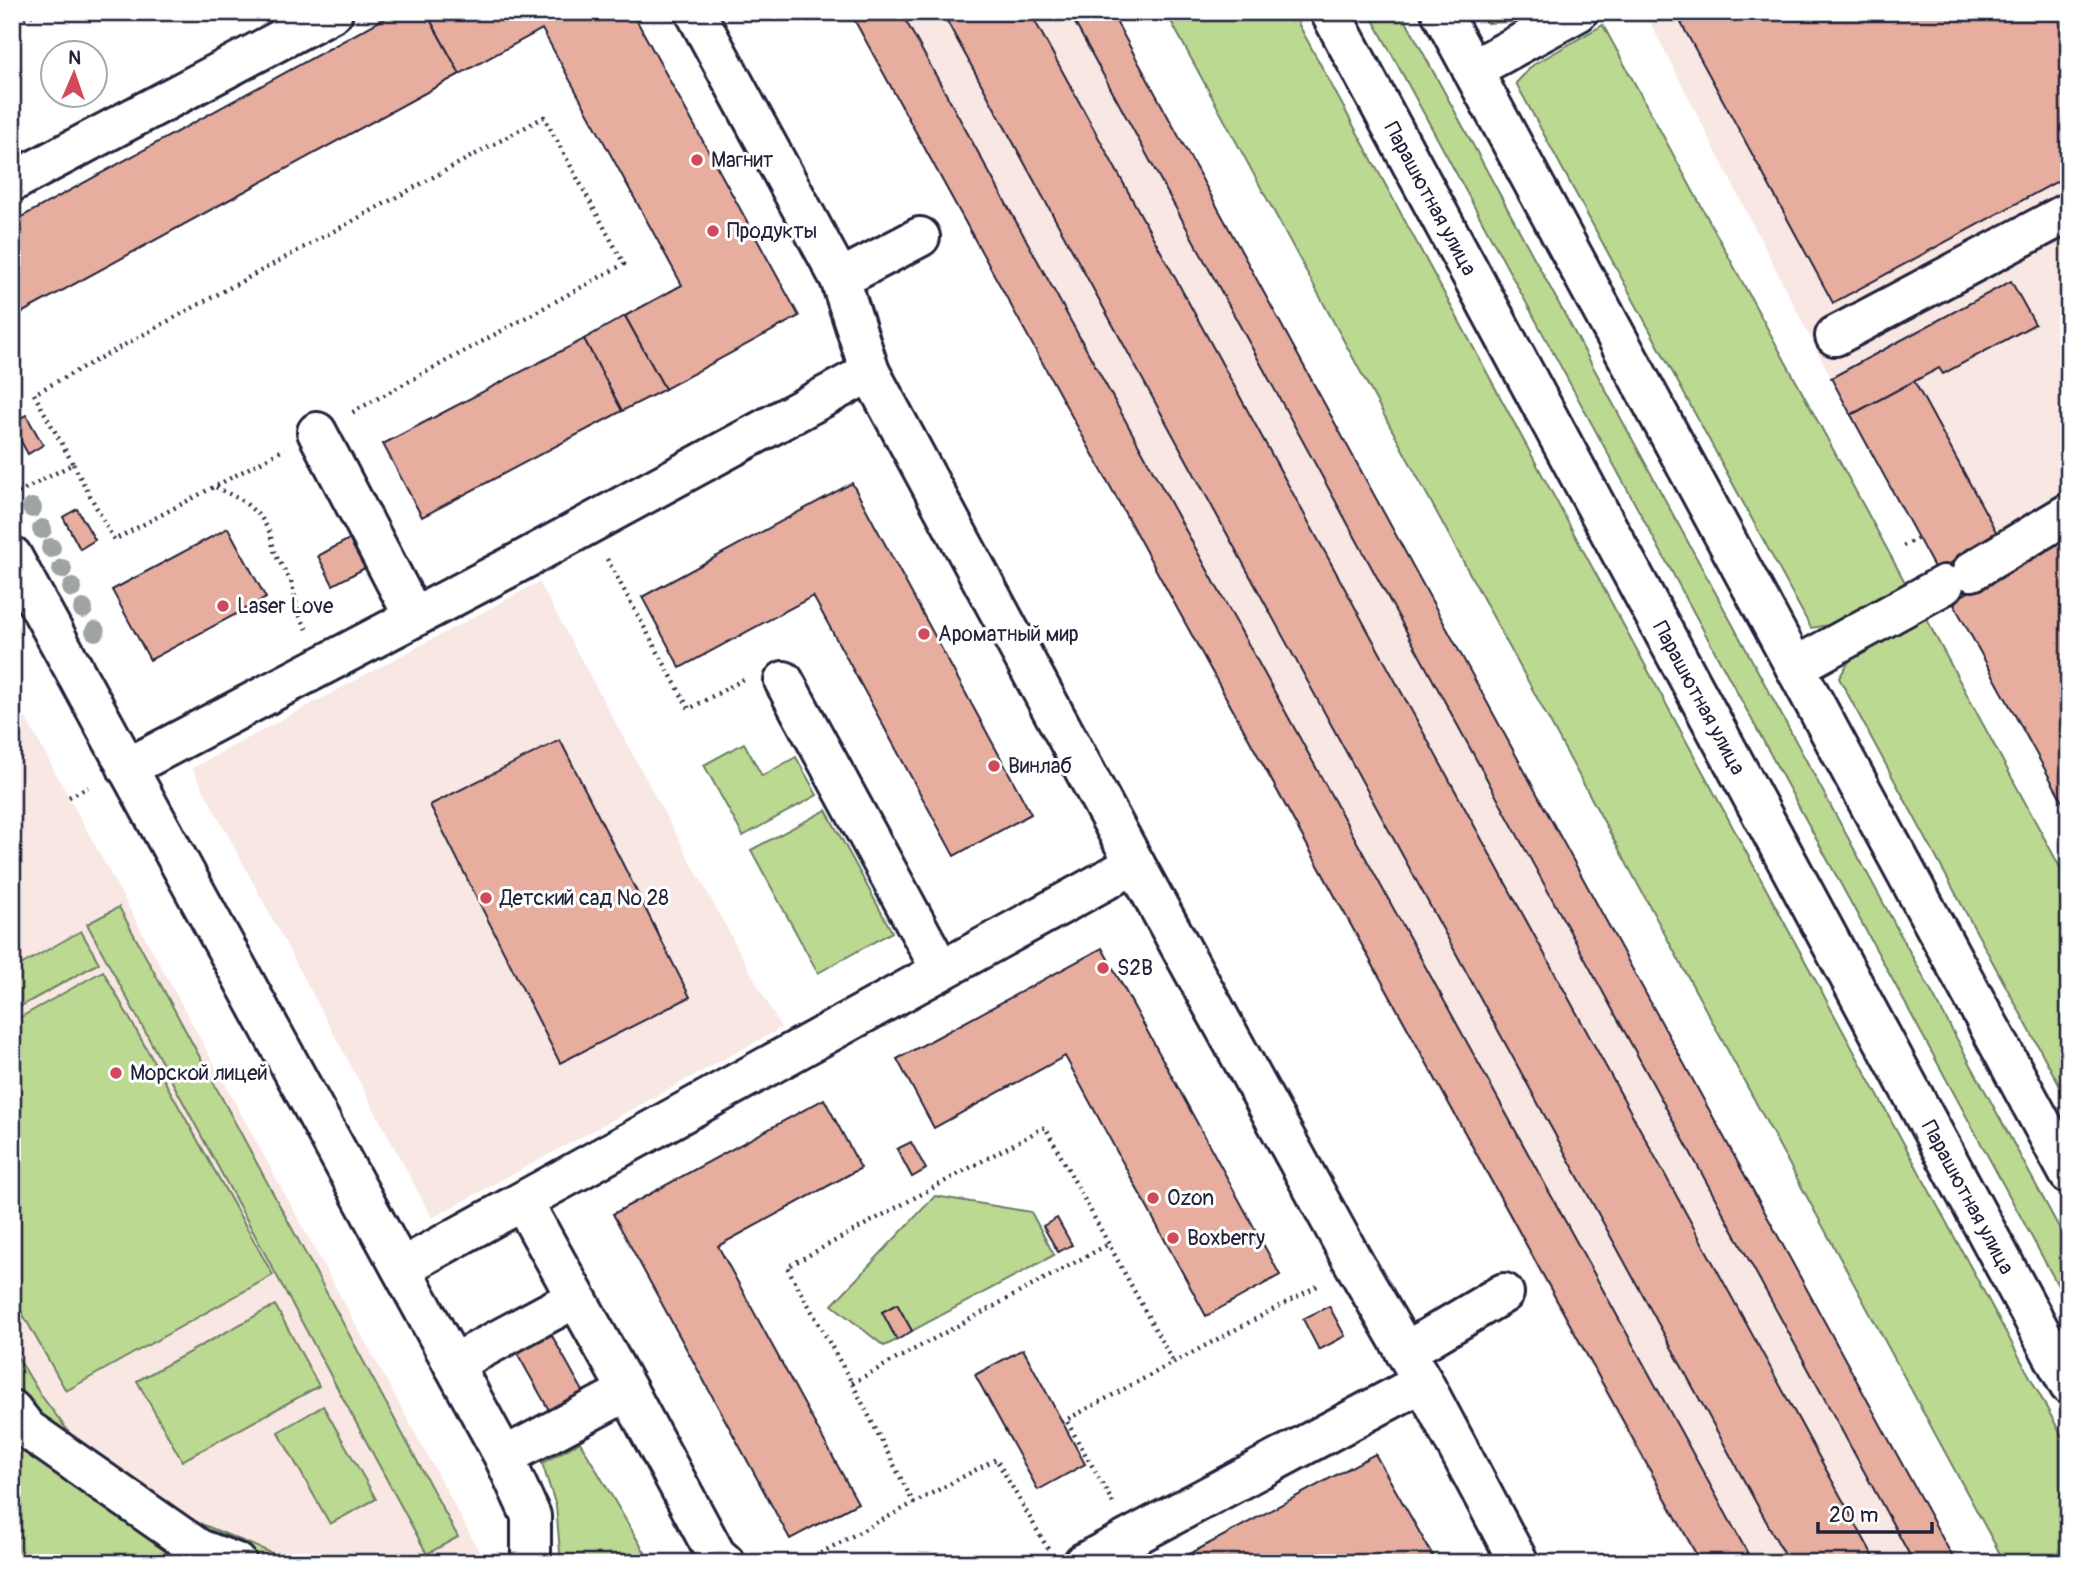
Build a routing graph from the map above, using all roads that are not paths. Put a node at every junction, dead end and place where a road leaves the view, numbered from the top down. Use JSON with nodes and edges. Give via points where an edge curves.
{"nodes":[{"id":1,"x":332,"y":12,"type":"edge"},
{"id":2,"x":695,"y":12,"type":"edge"},
{"id":3,"x":1330,"y":12,"type":"edge"},
{"id":4,"x":1441,"y":12,"type":"edge"},
{"id":5,"x":1578,"y":12,"type":"edge"},
{"id":6,"x":1472,"y":70,"type":"junction"},
{"id":7,"x":12,"y":182,"type":"edge"},
{"id":8,"x":2069,"y":212,"type":"edge"},
{"id":9,"x":919,"y":237,"type":"dead end"},
{"id":10,"x":840,"y":279,"type":"junction"},
{"id":11,"x":1835,"y":336,"type":"dead end"},
{"id":12,"x":870,"y":372,"type":"junction"},
{"id":13,"x":317,"y":432,"type":"road end"},
{"id":14,"x":2069,"y":513,"type":"edge"},
{"id":15,"x":12,"y":556,"type":"edge"},
{"id":16,"x":414,"y":617,"type":"junction"},
{"id":17,"x":1794,"y":667,"type":"junction"},
{"id":18,"x":784,"y":681,"type":"dead end"},
{"id":19,"x":127,"y":768,"type":"junction"},
{"id":20,"x":1135,"y":864,"type":"junction"},
{"id":21,"x":941,"y":971,"type":"junction"},
{"id":22,"x":2069,"y":1174,"type":"edge"},
{"id":23,"x":523,"y":1202,"type":"junction"},
{"id":24,"x":401,"y":1268,"type":"junction"},
{"id":25,"x":1503,"y":1293,"type":"dead end"},
{"id":26,"x":576,"y":1298,"type":"junction"},
{"id":27,"x":453,"y":1364,"type":"junction"},
{"id":28,"x":1414,"y":1367,"type":"junction"},
{"id":29,"x":2069,"y":1385,"type":"edge"},
{"id":30,"x":628,"y":1391,"type":"junction"},
{"id":31,"x":12,"y":1410,"type":"edge"},
{"id":32,"x":504,"y":1457,"type":"junction"},
{"id":33,"x":1066,"y":1557,"type":"edge"},
{"id":34,"x":237,"y":1563,"type":"edge"},
{"id":35,"x":531,"y":1563,"type":"edge"},
{"id":36,"x":725,"y":1563,"type":"edge"},
{"id":37,"x":1520,"y":1563,"type":"edge"}],
"edges":[{"from":1,"to":7,"type":"main road"},
{"from":2,"to":10,"type":"main road"},
{"from":3,"to":29,"type":"main road","name":"Парашютная улица"},
{"from":4,"to":6,"type":"main road"},
{"from":5,"to":6,"type":"main road"},
{"from":6,"to":17,"type":"main road"},
{"from":8,"to":11,"type":"main road"},
{"from":9,"to":10,"type":"main road"},
{"from":10,"to":12,"type":"main road"},
{"from":12,"to":16,"type":"main road"},
{"from":12,"to":20,"type":"main road"},
{"from":13,"to":16,"type":"main road"},
{"from":14,"to":17,"type":"main road"},
{"from":15,"to":19,"type":"main road"},
{"from":16,"to":19,"type":"main road"},
{"from":17,"to":22,"type":"main road"},
{"from":18,"to":21,"type":"main road"},
{"from":19,"to":24,"type":"main road"},
{"from":20,"to":21,"type":"main road"},
{"from":20,"to":28,"type":"main road"},
{"from":21,"to":23,"type":"main road"},
{"from":23,"to":24,"type":"main road"},
{"from":23,"to":26,"type":"main road"},
{"from":24,"to":27,"type":"main road"},
{"from":25,"to":28,"type":"main road"},
{"from":26,"to":27,"type":"main road"},
{"from":26,"to":30,"type":"main road"},
{"from":27,"to":32,"type":"main road"},
{"from":28,"to":33,"type":"main road","via":[[1133,1537]]},
{"from":28,"to":37,"type":"main road"},
{"from":30,"to":32,"type":"main road"},
{"from":30,"to":36,"type":"main road","via":[[716,1555]]},
{"from":31,"to":34,"type":"main road","via":[[27,1429],[199,1549]]},
{"from":32,"to":35,"type":"main road","via":[[531,1516]]}]}
